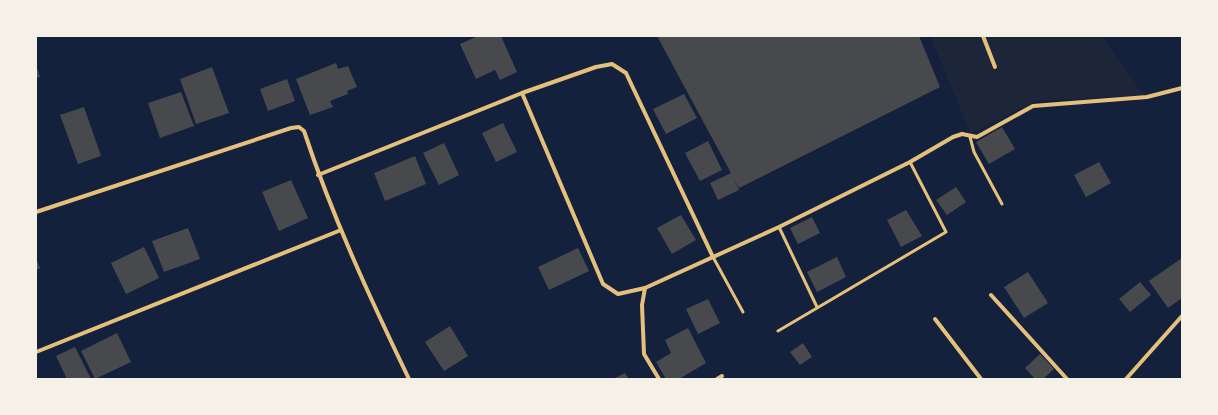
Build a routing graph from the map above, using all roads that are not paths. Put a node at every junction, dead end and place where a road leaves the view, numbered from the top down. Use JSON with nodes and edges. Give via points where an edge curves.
{"nodes":[{"id":1,"x":983,"y":36,"type":"edge"},
{"id":2,"x":994,"y":68,"type":"dead end"},
{"id":3,"x":1182,"y":88,"type":"edge"},
{"id":4,"x":522,"y":93,"type":"junction"},
{"id":5,"x":970,"y":137,"type":"junction"},
{"id":6,"x":910,"y":162,"type":"junction"},
{"id":7,"x":318,"y":175,"type":"junction"},
{"id":8,"x":1002,"y":204,"type":"dead end"},
{"id":9,"x":36,"y":212,"type":"edge"},
{"id":10,"x":779,"y":227,"type":"junction"},
{"id":11,"x":341,"y":230,"type":"junction"},
{"id":12,"x":713,"y":257,"type":"junction"},
{"id":13,"x":645,"y":288,"type":"junction"},
{"id":14,"x":991,"y":295,"type":"dead end"},
{"id":15,"x":816,"y":307,"type":"junction"},
{"id":16,"x":743,"y":312,"type":"dead end"},
{"id":17,"x":1182,"y":316,"type":"edge"},
{"id":18,"x":935,"y":319,"type":"dead end"},
{"id":19,"x":778,"y":331,"type":"dead end"},
{"id":20,"x":36,"y":352,"type":"edge"},
{"id":21,"x":722,"y":376,"type":"dead end"},
{"id":22,"x":409,"y":379,"type":"edge"},
{"id":23,"x":659,"y":379,"type":"edge"},
{"id":24,"x":717,"y":379,"type":"edge"},
{"id":25,"x":981,"y":379,"type":"edge"},
{"id":26,"x":1067,"y":379,"type":"edge"},
{"id":27,"x":1126,"y":379,"type":"edge"}],
"edges":[{"from":1,"to":2,"type":"street"},
{"from":3,"to":5,"type":"street","via":[[1147,97],[1033,106],[977,137]]},
{"from":4,"to":7,"type":"street"},
{"from":4,"to":12,"type":"street","via":[[596,67],[612,64],[626,73]]},
{"from":4,"to":13,"type":"street","via":[[603,284],[618,294]]},
{"from":5,"to":6,"type":"street","via":[[962,134]]},
{"from":5,"to":8,"type":"lane","via":[[974,152]]},
{"from":6,"to":10,"type":"street"},
{"from":6,"to":15,"type":"lane","via":[[946,232]]},
{"from":7,"to":9,"type":"street","via":[[304,131],[299,127]]},
{"from":7,"to":11,"type":"street"},
{"from":10,"to":12,"type":"street"},
{"from":10,"to":15,"type":"lane"},
{"from":11,"to":20,"type":"street"},
{"from":11,"to":22,"type":"street"},
{"from":12,"to":13,"type":"street"},
{"from":12,"to":16,"type":"lane"},
{"from":13,"to":23,"type":"street","via":[[642,305],[644,354]]},
{"from":14,"to":26,"type":"street"},
{"from":15,"to":19,"type":"lane"},
{"from":17,"to":27,"type":"street"},
{"from":18,"to":25,"type":"street"},
{"from":21,"to":24,"type":"street"}]}
